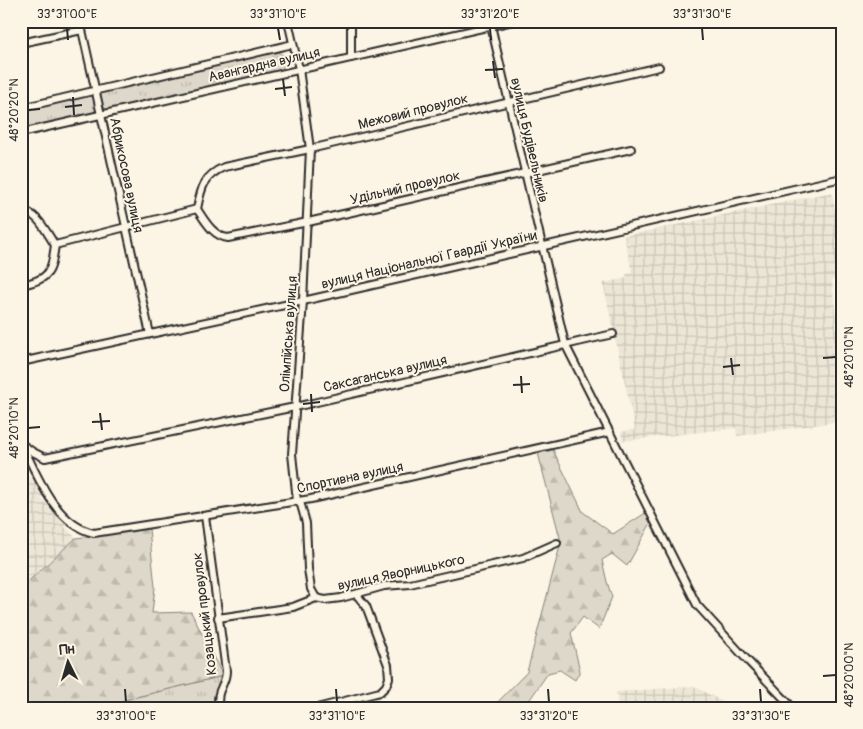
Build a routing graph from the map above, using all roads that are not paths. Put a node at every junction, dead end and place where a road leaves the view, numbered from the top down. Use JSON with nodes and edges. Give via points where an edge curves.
{"nodes":[{"id":1,"x":80,"y":21,"type":"edge"},
{"id":2,"x":288,"y":21,"type":"edge"},
{"id":3,"x":351,"y":21,"type":"edge"},
{"id":4,"x":513,"y":21,"type":"edge"},
{"id":5,"x":490,"y":24,"type":"edge"},
{"id":6,"x":82,"y":30,"type":"junction"},
{"id":7,"x":21,"y":43,"type":"edge"},
{"id":8,"x":293,"y":44,"type":"junction"},
{"id":9,"x":350,"y":58,"type":"junction"},
{"id":10,"x":659,"y":67,"type":"dead end"},
{"id":11,"x":298,"y":69,"type":"junction"},
{"id":12,"x":95,"y":90,"type":"junction"},
{"id":13,"x":508,"y":101,"type":"junction"},
{"id":14,"x":21,"y":108,"type":"edge"},
{"id":15,"x":100,"y":115,"type":"junction"},
{"id":16,"x":21,"y":133,"type":"edge"},
{"id":17,"x":310,"y":149,"type":"junction"},
{"id":18,"x":631,"y":149,"type":"dead end"},
{"id":19,"x":525,"y":173,"type":"junction"},
{"id":20,"x":842,"y":178,"type":"edge"},
{"id":21,"x":197,"y":209,"type":"junction"},
{"id":22,"x":21,"y":211,"type":"edge"},
{"id":23,"x":308,"y":222,"type":"junction"},
{"id":24,"x":125,"y":226,"type":"junction"},
{"id":25,"x":55,"y":245,"type":"junction"},
{"id":26,"x":542,"y":246,"type":"junction"},
{"id":27,"x":21,"y":285,"type":"edge"},
{"id":28,"x":303,"y":301,"type":"junction"},
{"id":29,"x":150,"y":334,"type":"junction"},
{"id":30,"x":613,"y":334,"type":"dead end"},
{"id":31,"x":565,"y":344,"type":"junction"},
{"id":32,"x":21,"y":362,"type":"edge"},
{"id":33,"x":296,"y":407,"type":"junction"},
{"id":34,"x":610,"y":432,"type":"junction"},
{"id":35,"x":22,"y":444,"type":"edge"},
{"id":36,"x":296,"y":501,"type":"junction"},
{"id":37,"x":205,"y":516,"type":"junction"},
{"id":38,"x":557,"y":544,"type":"dead end"},
{"id":39,"x":356,"y":594,"type":"junction"},
{"id":40,"x":316,"y":598,"type":"junction"},
{"id":41,"x":218,"y":618,"type":"junction"},
{"id":42,"x":219,"y":708,"type":"edge"},
{"id":43,"x":317,"y":708,"type":"edge"},
{"id":44,"x":793,"y":708,"type":"edge"}],
"edges":[{"from":1,"to":6,"type":"street","name":"Абрикосова вулиця"},
{"from":2,"to":8,"type":"street","name":"Олімпійська вулиця"},
{"from":3,"to":9,"type":"street"},
{"from":4,"to":5,"type":"street","name":"Авангардна вулиця"},
{"from":5,"to":9,"type":"street","name":"Авангардна вулиця"},
{"from":5,"to":13,"type":"street","name":"вулиця Будівельників"},
{"from":6,"to":7,"type":"street"},
{"from":6,"to":12,"type":"street","name":"Абрикосова вулиця"},
{"from":8,"to":11,"type":"street","name":"Олімпійська вулиця"},
{"from":8,"to":12,"type":"street","name":"Авангардна вулиця"},
{"from":9,"to":11,"type":"street","name":"Авангардна вулиця"},
{"from":10,"to":13,"type":"street","name":"Межовий провулок"},
{"from":11,"to":15,"type":"street","name":"Авангардна вулиця"},
{"from":11,"to":17,"type":"street","name":"Олімпійська вулиця"},
{"from":12,"to":14,"type":"street","name":"Авангардна вулиця"},
{"from":12,"to":15,"type":"street","name":"Абрикосова вулиця"},
{"from":13,"to":17,"type":"street","name":"Межовий провулок"},
{"from":13,"to":19,"type":"street","name":"вулиця Будівельників"},
{"from":15,"to":16,"type":"street","name":"Авангардна вулиця"},
{"from":15,"to":24,"type":"street","name":"Абрикосова вулиця"},
{"from":17,"to":21,"type":"street","name":"Межовий провулок","via":[[213,172],[205,182]]},
{"from":17,"to":23,"type":"street","name":"Олімпійська вулиця"},
{"from":18,"to":19,"type":"street","name":"Удільний провулок"},
{"from":19,"to":23,"type":"street","name":"Удільний провулок"},
{"from":19,"to":26,"type":"street","name":"вулиця Будівельників"},
{"from":20,"to":26,"type":"street","name":"вулиця Національної Гвардії України"},
{"from":21,"to":23,"type":"street","name":"Удільний провулок","via":[[222,238]]},
{"from":21,"to":24,"type":"street"},
{"from":22,"to":25,"type":"street","via":[[36,217]]},
{"from":23,"to":28,"type":"street","name":"Олімпійська вулиця"},
{"from":24,"to":25,"type":"street"},
{"from":24,"to":29,"type":"street","name":"Абрикосова вулиця"},
{"from":25,"to":27,"type":"street","via":[[46,276]]},
{"from":26,"to":28,"type":"street","name":"вулиця Національної Гвардії України"},
{"from":26,"to":31,"type":"street","name":"вулиця Будівельників"},
{"from":28,"to":29,"type":"street","name":"вулиця Національної Гвардії України"},
{"from":28,"to":33,"type":"street","name":"Олімпійська вулиця"},
{"from":29,"to":32,"type":"street","name":"вулиця Національної Гвардії України"},
{"from":30,"to":31,"type":"street","name":"Саксаганська вулиця"},
{"from":31,"to":33,"type":"street","name":"Саксаганська вулиця"},
{"from":31,"to":34,"type":"street","name":"вулиця Будівельників"},
{"from":33,"to":35,"type":"street","name":"Саксаганська вулиця","via":[[45,458]]},
{"from":33,"to":36,"type":"street","name":"Олімпійська вулиця","via":[[292,454]]},
{"from":34,"to":36,"type":"street","name":"Спортивна вулиця"},
{"from":34,"to":44,"type":"street","name":"вулиця Будівельників","via":[[697,605]]},
{"from":35,"to":37,"type":"street","name":"Спортивна вулиця","via":[[54,504],[83,531],[94,533]]},
{"from":36,"to":37,"type":"street","name":"Спортивна вулиця"},
{"from":36,"to":40,"type":"street","name":"Олімпійська вулиця","via":[[301,505],[306,523],[308,569]]},
{"from":37,"to":41,"type":"street","name":"Козацький провулок"},
{"from":38,"to":39,"type":"street","name":"вулиця Яворницького","via":[[523,558]]},
{"from":39,"to":40,"type":"street","name":"вулиця Яворницького","via":[[326,600]]},
{"from":39,"to":43,"type":"street","via":[[366,606],[388,664],[389,678],[380,692]]},
{"from":40,"to":41,"type":"street","name":"вулиця Яворницького","via":[[293,607]]},
{"from":41,"to":42,"type":"street","name":"Козацький провулок","via":[[226,672],[218,692]]}]}
